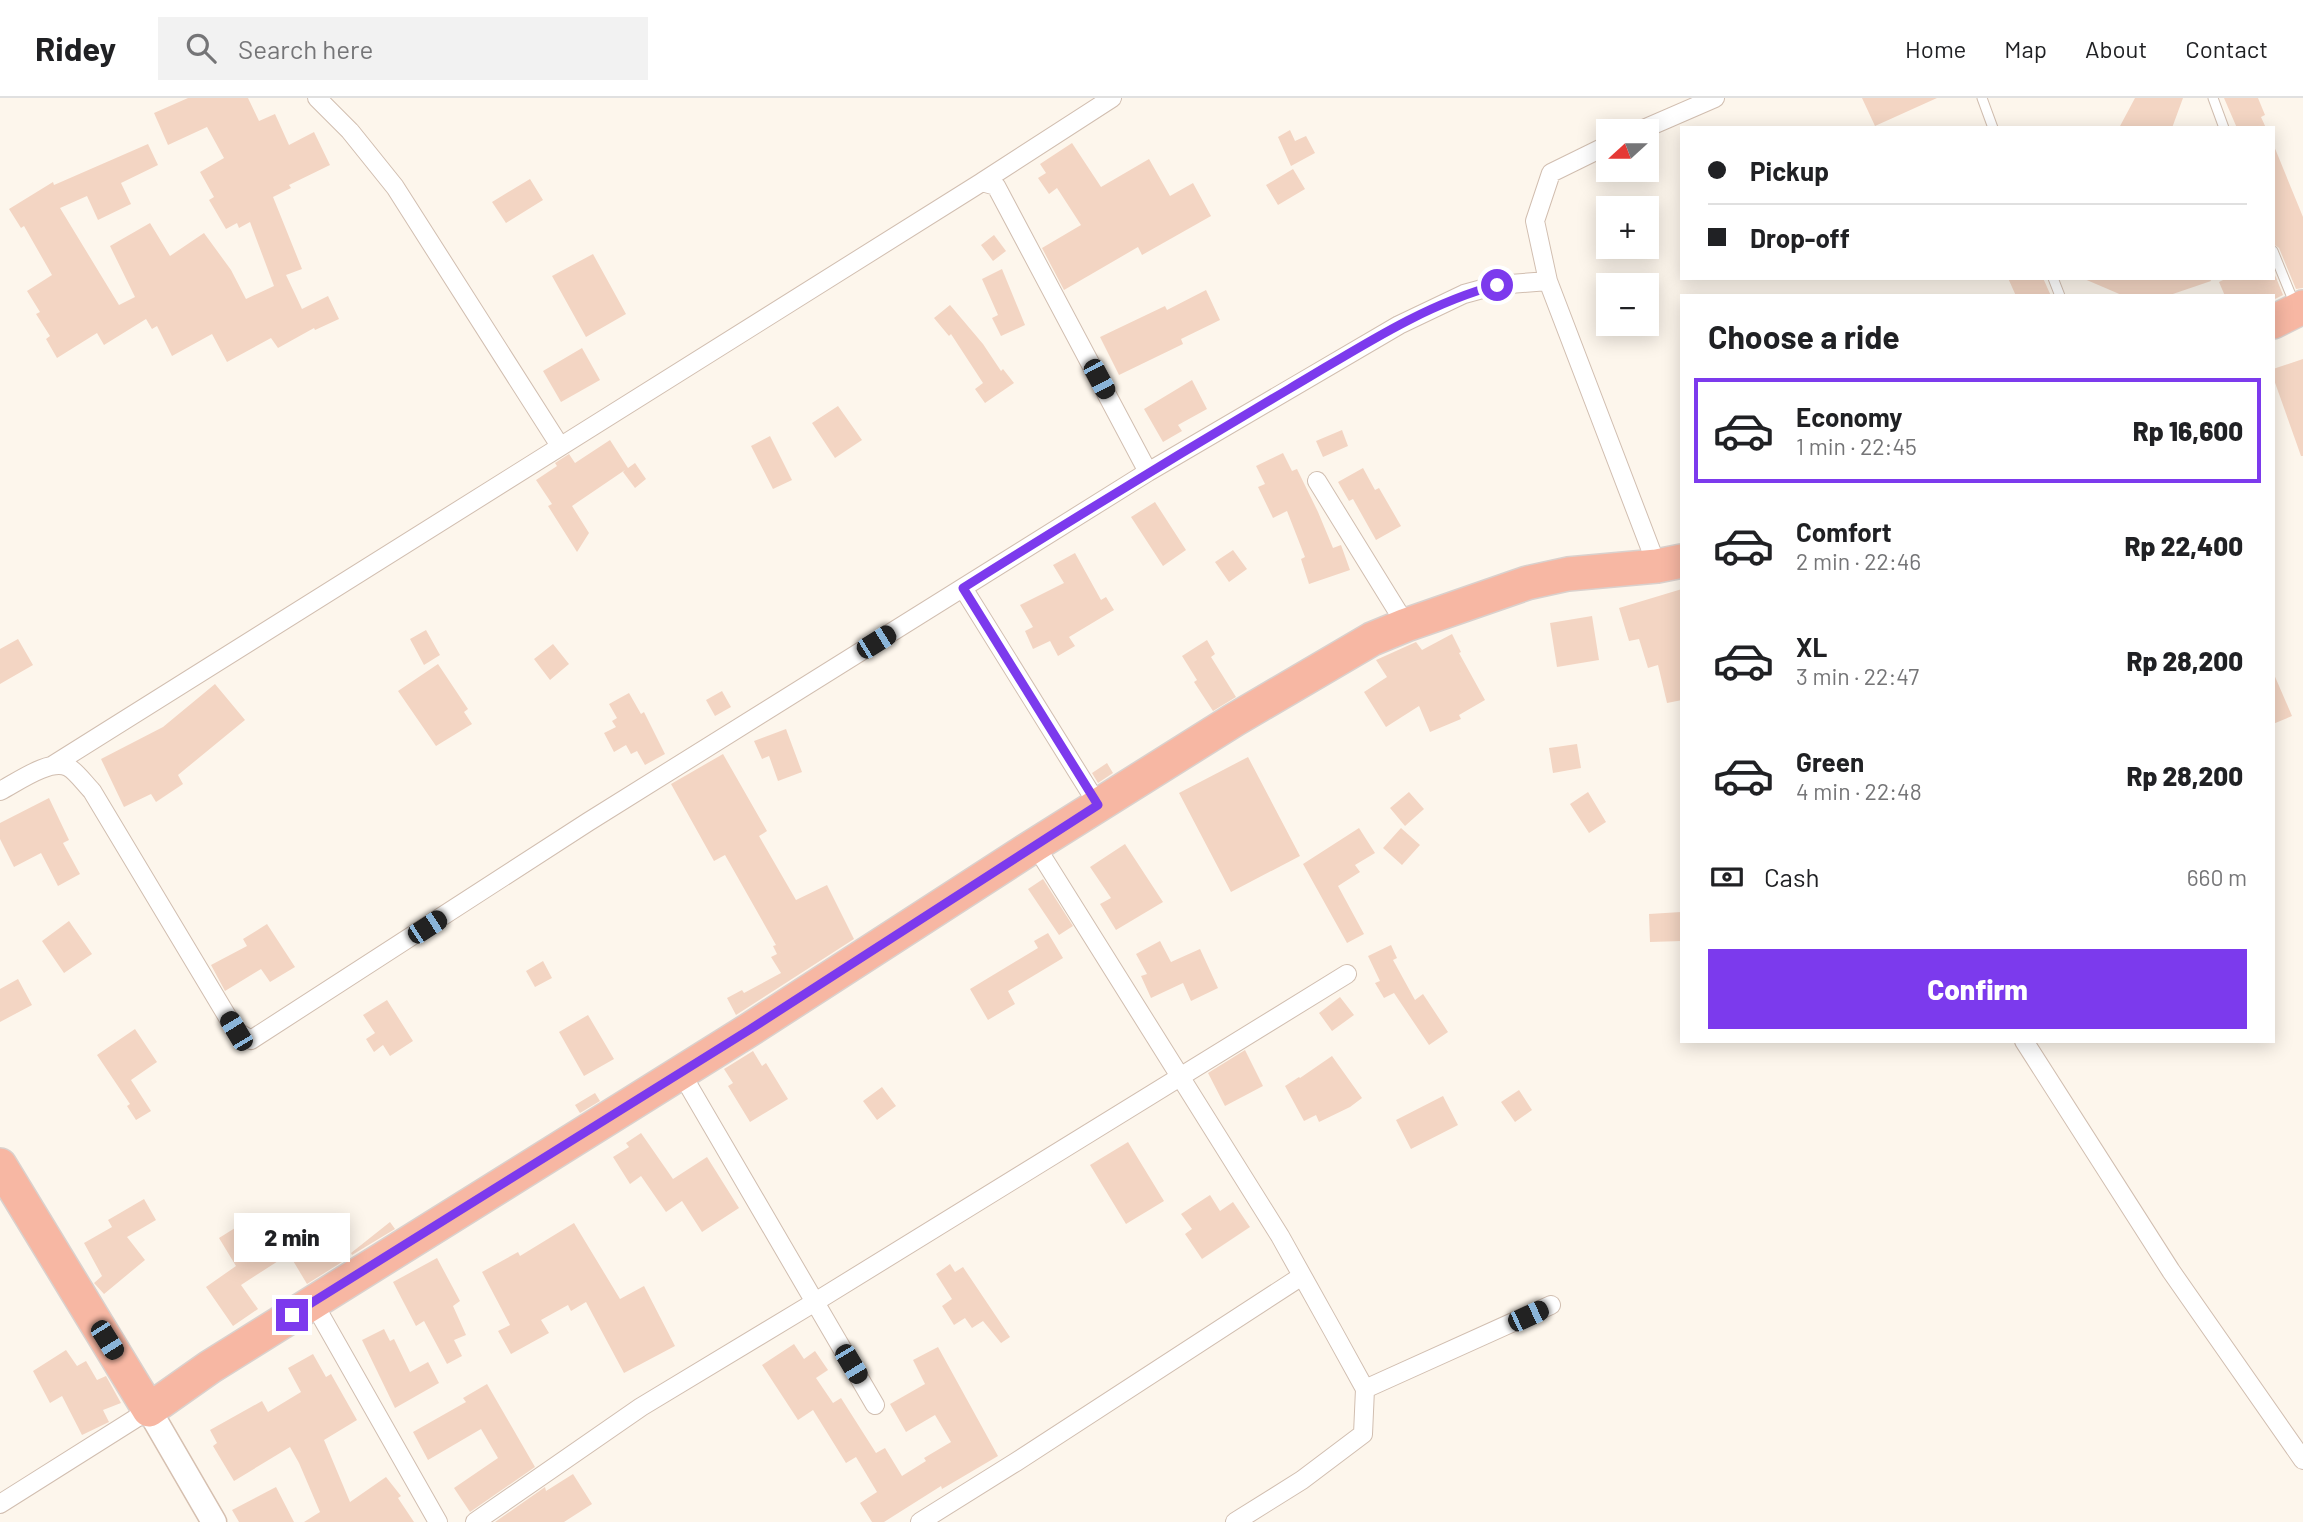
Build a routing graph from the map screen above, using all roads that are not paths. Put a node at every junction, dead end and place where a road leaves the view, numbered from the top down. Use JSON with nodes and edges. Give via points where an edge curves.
{"nodes":[{"id":1,"x":317,"y":98,"type":"edge"},
{"id":2,"x":1112,"y":98,"type":"edge"},
{"id":3,"x":1715,"y":98,"type":"edge"},
{"id":4,"x":1982,"y":98,"type":"edge"},
{"id":5,"x":2213,"y":98,"type":"edge"},
{"id":6,"x":1659,"y":122,"type":"edge"},
{"id":7,"x":1992,"y":126,"type":"edge"},
{"id":8,"x":2223,"y":126,"type":"edge"},
{"id":9,"x":1596,"y":151,"type":"edge"},
{"id":10,"x":982,"y":182,"type":"junction"},
{"id":11,"x":2275,"y":258,"type":"edge"},
{"id":12,"x":1548,"y":281,"type":"junction"},
{"id":13,"x":2291,"y":313,"type":"edge"},
{"id":14,"x":560,"y":446,"type":"junction"},
{"id":15,"x":1149,"y":472,"type":"junction"},
{"id":16,"x":1317,"y":481,"type":"dead end"},
{"id":17,"x":1670,"y":563,"type":"edge"},
{"id":18,"x":963,"y":588,"type":"junction"},
{"id":19,"x":1406,"y":625,"type":"junction"},
{"id":20,"x":53,"y":765,"type":"junction"},
{"id":21,"x":0,"y":792,"type":"edge"},
{"id":22,"x":1098,"y":805,"type":"junction"},
{"id":23,"x":1035,"y":845,"type":"junction"},
{"id":24,"x":1347,"y":974,"type":"dead end"},
{"id":25,"x":2025,"y":1043,"type":"edge"},
{"id":26,"x":680,"y":1072,"type":"junction"},
{"id":27,"x":1180,"y":1077,"type":"junction"},
{"id":28,"x":0,"y":1165,"type":"edge"},
{"id":29,"x":1302,"y":1276,"type":"junction"},
{"id":30,"x":313,"y":1302,"type":"junction"},
{"id":31,"x":815,"y":1302,"type":"junction"},
{"id":32,"x":1551,"y":1305,"type":"dead end"},
{"id":33,"x":1365,"y":1389,"type":"junction"},
{"id":34,"x":875,"y":1405,"type":"dead end"},
{"id":35,"x":149,"y":1410,"type":"junction"},
{"id":36,"x":2303,"y":1460,"type":"edge"},
{"id":37,"x":0,"y":1504,"type":"edge"},
{"id":38,"x":214,"y":1522,"type":"edge"},
{"id":39,"x":438,"y":1522,"type":"edge"},
{"id":40,"x":475,"y":1522,"type":"edge"},
{"id":41,"x":920,"y":1522,"type":"edge"},
{"id":42,"x":1235,"y":1522,"type":"edge"}],
"edges":[{"from":1,"to":14,"type":"street","via":[[394,187]]},
{"from":2,"to":10,"type":"street"},
{"from":3,"to":6,"type":"street"},
{"from":4,"to":7,"type":"lane"},
{"from":5,"to":8,"type":"lane"},
{"from":9,"to":12,"type":"street","via":[[1551,173],[1535,221]]},
{"from":10,"to":14,"type":"street"},
{"from":10,"to":15,"type":"street","via":[[996,186]]},
{"from":11,"to":13,"type":"lane"},
{"from":12,"to":15,"type":"street","via":[[1497,285],[1464,294],[1399,325]]},
{"from":12,"to":17,"type":"street"},
{"from":14,"to":20,"type":"street"},
{"from":15,"to":18,"type":"street"},
{"from":16,"to":19,"type":"street"},
{"from":17,"to":19,"type":"highway","via":[[1527,583]]},
{"from":18,"to":20,"type":"street","via":[[251,1040],[236,1031],[92,791],[68,767]]},
{"from":18,"to":22,"type":"street"},
{"from":19,"to":22,"type":"highway","via":[[1372,639]]},
{"from":20,"to":21,"type":"street"},
{"from":22,"to":23,"type":"highway"},
{"from":23,"to":26,"type":"highway"},
{"from":23,"to":27,"type":"street"},
{"from":24,"to":27,"type":"street"},
{"from":25,"to":36,"type":"street","via":[[2171,1271]]},
{"from":26,"to":30,"type":"highway"},
{"from":26,"to":31,"type":"street"},
{"from":27,"to":29,"type":"street"},
{"from":27,"to":31,"type":"street"},
{"from":28,"to":35,"type":"highway"},
{"from":29,"to":33,"type":"street"},
{"from":29,"to":41,"type":"street"},
{"from":30,"to":35,"type":"highway"},
{"from":30,"to":39,"type":"street"},
{"from":31,"to":34,"type":"street"},
{"from":31,"to":40,"type":"street","via":[[640,1407]]},
{"from":32,"to":33,"type":"street"},
{"from":33,"to":42,"type":"street","via":[[1363,1434]]},
{"from":35,"to":37,"type":"street"},
{"from":35,"to":38,"type":"street"}]}
